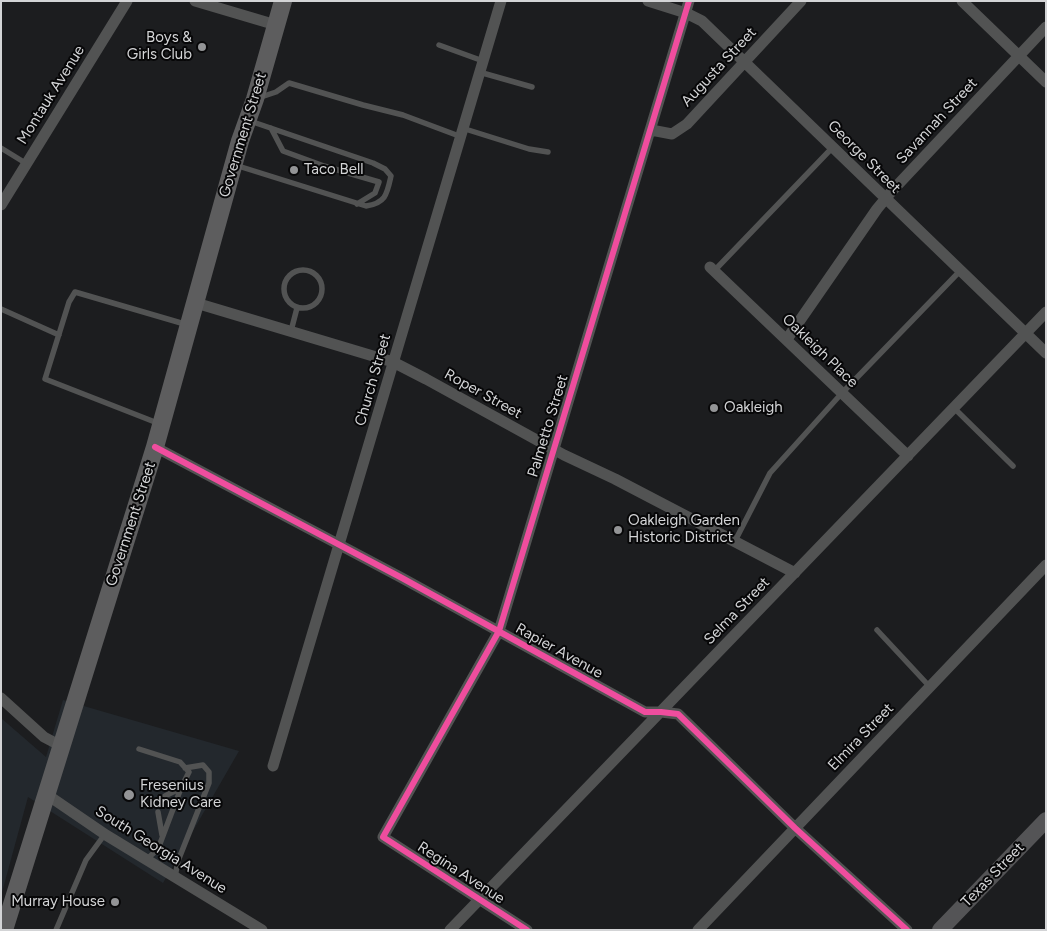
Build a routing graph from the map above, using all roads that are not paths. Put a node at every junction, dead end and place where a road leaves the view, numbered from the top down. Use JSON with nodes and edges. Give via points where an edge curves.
{"nodes":[{"id":1,"x":127,"y":1,"type":"edge"},
{"id":2,"x":195,"y":1,"type":"edge"},
{"id":3,"x":283,"y":1,"type":"edge"},
{"id":4,"x":501,"y":1,"type":"edge"},
{"id":5,"x":648,"y":1,"type":"edge"},
{"id":6,"x":689,"y":1,"type":"edge"},
{"id":7,"x":801,"y":1,"type":"edge"},
{"id":8,"x":962,"y":1,"type":"edge"},
{"id":9,"x":686,"y":13,"type":"junction"},
{"id":10,"x":276,"y":25,"type":"junction"},
{"id":11,"x":1046,"y":27,"type":"edge"},
{"id":12,"x":439,"y":45,"type":"dead end"},
{"id":13,"x":1018,"y":56,"type":"junction"},
{"id":14,"x":744,"y":62,"type":"junction"},
{"id":15,"x":481,"y":66,"type":"junction"},
{"id":16,"x":1046,"y":82,"type":"edge"},
{"id":17,"x":532,"y":87,"type":"dead end"},
{"id":18,"x":255,"y":99,"type":"junction"},
{"id":19,"x":247,"y":120,"type":"junction"},
{"id":20,"x":271,"y":128,"type":"junction"},
{"id":21,"x":651,"y":130,"type":"junction"},
{"id":22,"x":461,"y":132,"type":"junction"},
{"id":23,"x":832,"y":147,"type":"junction"},
{"id":24,"x":1,"y":148,"type":"edge"},
{"id":25,"x":548,"y":152,"type":"dead end"},
{"id":26,"x":27,"y":164,"type":"junction"},
{"id":27,"x":233,"y":165,"type":"junction"},
{"id":28,"x":885,"y":199,"type":"junction"},
{"id":29,"x":357,"y":204,"type":"junction"},
{"id":30,"x":1,"y":205,"type":"edge"},
{"id":31,"x":712,"y":269,"type":"joint"},
{"id":32,"x":960,"y":271,"type":"junction"},
{"id":33,"x":196,"y":303,"type":"junction"},
{"id":34,"x":297,"y":308,"type":"junction"},
{"id":35,"x":1,"y":309,"type":"edge"},
{"id":36,"x":1046,"y":312,"type":"edge"},
{"id":37,"x":190,"y":326,"type":"junction"},
{"id":38,"x":291,"y":331,"type":"junction"},
{"id":39,"x":1025,"y":334,"type":"junction"},
{"id":40,"x":59,"y":335,"type":"junction"},
{"id":41,"x":787,"y":339,"type":"junction"},
{"id":42,"x":1046,"y":353,"type":"edge"},
{"id":43,"x":393,"y":362,"type":"junction"},
{"id":44,"x":842,"y":393,"type":"junction"},
{"id":45,"x":954,"y":408,"type":"junction"},
{"id":46,"x":162,"y":425,"type":"junction"},
{"id":47,"x":155,"y":447,"type":"junction"},
{"id":48,"x":554,"y":450,"type":"junction"},
{"id":49,"x":908,"y":456,"type":"junction"},
{"id":50,"x":1014,"y":466,"type":"dead end"},
{"id":51,"x":735,"y":541,"type":"junction"},
{"id":52,"x":340,"y":546,"type":"junction"},
{"id":53,"x":1046,"y":566,"type":"edge"},
{"id":54,"x":795,"y":573,"type":"junction"},
{"id":55,"x":1042,"y":578,"type":"edge"},
{"id":56,"x":877,"y":630,"type":"dead end"},
{"id":57,"x":499,"y":632,"type":"junction"},
{"id":58,"x":930,"y":686,"type":"junction"},
{"id":59,"x":1,"y":698,"type":"edge"},
{"id":60,"x":661,"y":712,"type":"junction"},
{"id":61,"x":60,"y":746,"type":"junction"},
{"id":62,"x":139,"y":749,"type":"dead end"},
{"id":63,"x":273,"y":766,"type":"dead end"},
{"id":64,"x":185,"y":768,"type":"junction"},
{"id":65,"x":181,"y":788,"type":"junction"},
{"id":66,"x":46,"y":794,"type":"junction"},
{"id":67,"x":162,"y":801,"type":"dead end"},
{"id":68,"x":158,"y":812,"type":"dead end"},
{"id":69,"x":1046,"y":820,"type":"edge"},
{"id":70,"x":795,"y":828,"type":"junction"},
{"id":71,"x":105,"y":834,"type":"junction"},
{"id":72,"x":163,"y":836,"type":"junction"},
{"id":73,"x":383,"y":836,"type":"joint"},
{"id":74,"x":158,"y":849,"type":"junction"},
{"id":75,"x":147,"y":860,"type":"junction"},
{"id":76,"x":178,"y":861,"type":"junction"},
{"id":77,"x":175,"y":876,"type":"junction"},
{"id":78,"x":480,"y":900,"type":"junction"},
{"id":79,"x":4,"y":930,"type":"edge"},
{"id":80,"x":56,"y":930,"type":"edge"},
{"id":81,"x":262,"y":930,"type":"edge"},
{"id":82,"x":450,"y":930,"type":"edge"},
{"id":83,"x":526,"y":930,"type":"edge"},
{"id":84,"x":698,"y":930,"type":"edge"},
{"id":85,"x":907,"y":930,"type":"edge"},
{"id":86,"x":940,"y":930,"type":"edge"}],
"edges":[{"from":1,"to":26,"type":"street","name":"Montauk Avenue"},
{"from":2,"to":10,"type":"street"},
{"from":3,"to":10,"type":"main road","name":"Government Street"},
{"from":4,"to":15,"type":"street","name":"Church Street"},
{"from":5,"to":9,"type":"street","name":"George Street"},
{"from":6,"to":9,"type":"street","name":"Palmetto Street"},
{"from":7,"to":14,"type":"street","name":"Augusta Street"},
{"from":8,"to":13,"type":"street"},
{"from":9,"to":14,"type":"street","name":"George Street","via":[[702,21]]},
{"from":9,"to":21,"type":"street","name":"Palmetto Street"},
{"from":10,"to":18,"type":"main road","name":"Government Street"},
{"from":11,"to":13,"type":"street","name":"Savannah Street"},
{"from":12,"to":15,"type":"lane"},
{"from":13,"to":16,"type":"street"},
{"from":13,"to":28,"type":"street","name":"Savannah Street"},
{"from":14,"to":21,"type":"street","name":"Augusta Street","via":[[687,124],[672,134]]},
{"from":14,"to":23,"type":"street","name":"George Street"},
{"from":15,"to":17,"type":"lane"},
{"from":15,"to":22,"type":"street","name":"Church Street"},
{"from":18,"to":19,"type":"main road","name":"Government Street"},
{"from":18,"to":22,"type":"lane","via":[[276,92],[289,83]]},
{"from":19,"to":20,"type":"lane"},
{"from":19,"to":27,"type":"main road","name":"Government Street"},
{"from":20,"to":29,"type":"lane","via":[[283,151],[379,182],[375,193]]},
{"from":20,"to":29,"type":"lane","via":[[386,169],[390,176],[385,196],[377,204]]},
{"from":21,"to":48,"type":"street","name":"Palmetto Street"},
{"from":22,"to":25,"type":"lane"},
{"from":22,"to":43,"type":"street","name":"Church Street"},
{"from":23,"to":28,"type":"street","name":"George Street"},
{"from":23,"to":31,"type":"lane"},
{"from":24,"to":26,"type":"lane"},
{"from":26,"to":30,"type":"street","name":"Montauk Avenue"},
{"from":27,"to":29,"type":"lane"},
{"from":27,"to":33,"type":"main road","name":"Government Street"},
{"from":28,"to":32,"type":"street","name":"George Street"},
{"from":28,"to":41,"type":"street","name":"Savannah Street"},
{"from":31,"to":41,"type":"street","name":"Oakleigh Place"},
{"from":32,"to":39,"type":"street","name":"George Street"},
{"from":32,"to":44,"type":"lane"},
{"from":33,"to":37,"type":"main road","name":"Government Street"},
{"from":33,"to":38,"type":"street","name":"Roper Street"},
{"from":34,"to":34,"type":"lane","via":[[310,307],[322,294],[317,276],[306,270],[289,276],[284,288],[287,300]]},
{"from":34,"to":38,"type":"lane"},
{"from":35,"to":40,"type":"lane"},
{"from":36,"to":39,"type":"street","name":"Selma Street"},
{"from":37,"to":40,"type":"lane","via":[[75,292],[68,302]]},
{"from":37,"to":46,"type":"main road","name":"Government Street"},
{"from":38,"to":43,"type":"street","name":"Roper Street"},
{"from":39,"to":42,"type":"street","name":"George Street"},
{"from":39,"to":45,"type":"street","name":"Selma Street"},
{"from":40,"to":46,"type":"lane","via":[[45,379]]},
{"from":41,"to":44,"type":"street","name":"Oakleigh Place"},
{"from":43,"to":48,"type":"street","name":"Roper Street"},
{"from":43,"to":52,"type":"street","name":"Church Street"},
{"from":44,"to":49,"type":"street","name":"Oakleigh Place"},
{"from":44,"to":51,"type":"lane","via":[[770,473]]},
{"from":45,"to":49,"type":"street","name":"Selma Street"},
{"from":45,"to":50,"type":"lane"},
{"from":46,"to":47,"type":"main road","name":"Government Street"},
{"from":47,"to":52,"type":"street","name":"Rapier Avenue"},
{"from":47,"to":61,"type":"main road","name":"Government Street"},
{"from":48,"to":51,"type":"street","name":"Roper Street"},
{"from":48,"to":57,"type":"street","name":"Palmetto Street"},
{"from":49,"to":54,"type":"street","name":"Selma Street"},
{"from":51,"to":54,"type":"street","name":"Roper Street"},
{"from":52,"to":57,"type":"street","name":"Rapier Avenue"},
{"from":52,"to":63,"type":"street","name":"Church Street"},
{"from":53,"to":55,"type":"street","name":"Elmira Street"},
{"from":54,"to":60,"type":"street","name":"Selma Street"},
{"from":55,"to":58,"type":"street","name":"Elmira Street"},
{"from":56,"to":58,"type":"lane"},
{"from":57,"to":60,"type":"street","name":"Rapier Avenue","via":[[645,712]]},
{"from":57,"to":73,"type":"street","name":"Palmetto Street"},
{"from":58,"to":70,"type":"street","name":"Elmira Street"},
{"from":59,"to":61,"type":"street","via":[[44,737]]},
{"from":60,"to":70,"type":"street","name":"Rapier Avenue","via":[[678,714]]},
{"from":60,"to":78,"type":"street","name":"Selma Street"},
{"from":61,"to":66,"type":"main road","name":"Government Street"},
{"from":62,"to":64,"type":"lane","via":[[180,762]]},
{"from":64,"to":65,"type":"lane","via":[[189,772]]},
{"from":64,"to":76,"type":"lane","via":[[203,765],[209,772],[209,783]]},
{"from":65,"to":67,"type":"lane"},
{"from":65,"to":72,"type":"lane"},
{"from":66,"to":71,"type":"street","name":"South Georgia Avenue"},
{"from":66,"to":79,"type":"main road","name":"Government Street"},
{"from":68,"to":72,"type":"lane"},
{"from":69,"to":86,"type":"street","name":"Texas Street"},
{"from":70,"to":84,"type":"street","name":"Elmira Street"},
{"from":70,"to":85,"type":"street","name":"Rapier Avenue"},
{"from":71,"to":75,"type":"street","name":"South Georgia Avenue"},
{"from":71,"to":80,"type":"lane","via":[[86,860]]},
{"from":72,"to":74,"type":"lane"},
{"from":73,"to":78,"type":"street","name":"Regina Avenue"},
{"from":74,"to":75,"type":"lane"},
{"from":74,"to":76,"type":"lane"},
{"from":75,"to":77,"type":"street","name":"South Georgia Avenue"},
{"from":76,"to":77,"type":"lane"},
{"from":77,"to":81,"type":"street","name":"South Georgia Avenue"},
{"from":78,"to":82,"type":"street","name":"Selma Street"},
{"from":78,"to":83,"type":"street","name":"Regina Avenue"}]}
